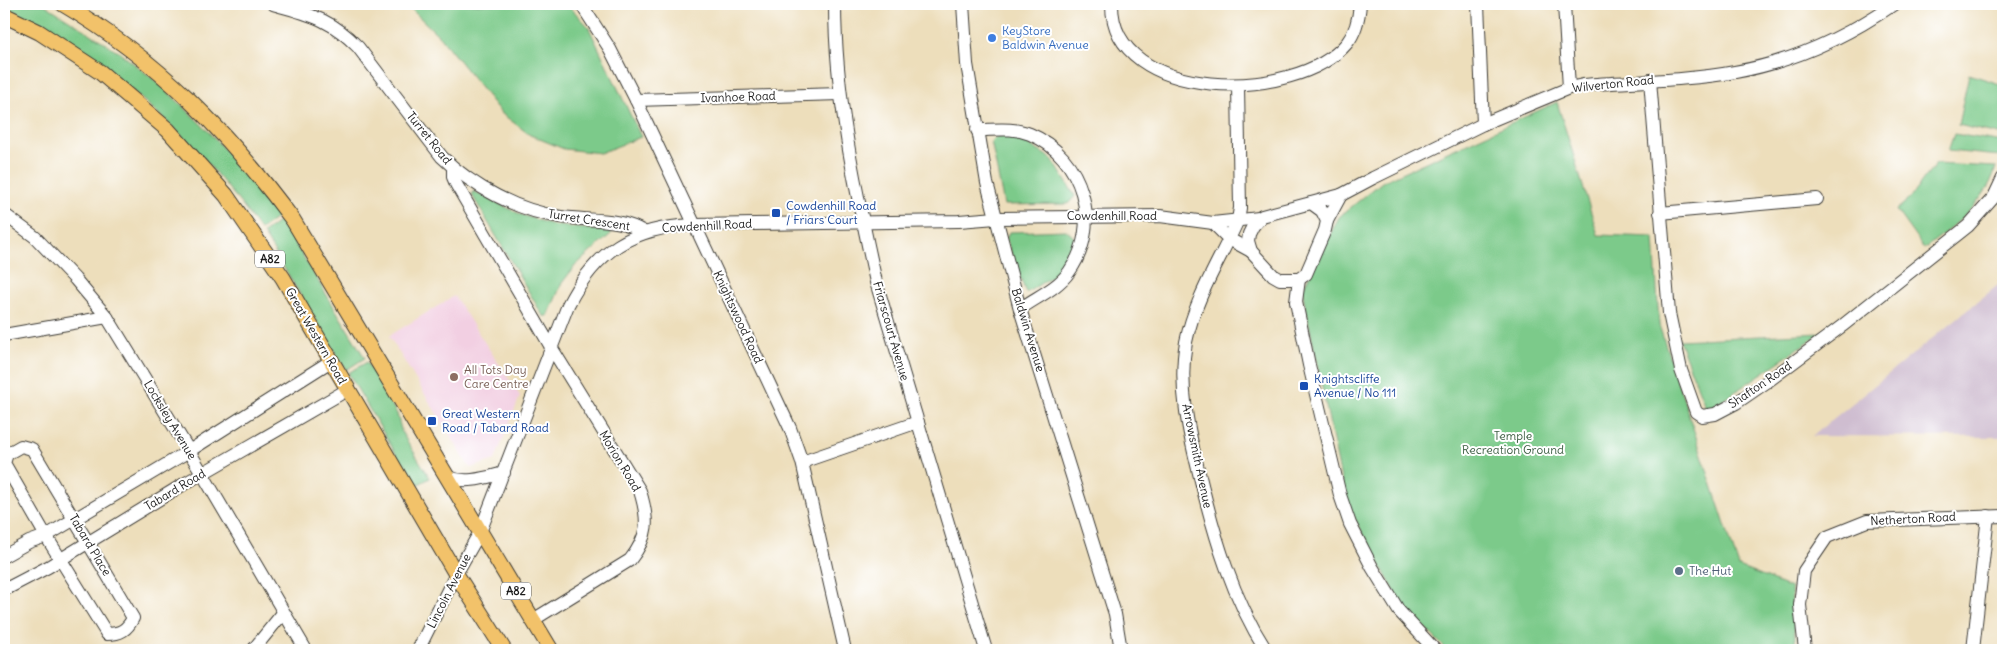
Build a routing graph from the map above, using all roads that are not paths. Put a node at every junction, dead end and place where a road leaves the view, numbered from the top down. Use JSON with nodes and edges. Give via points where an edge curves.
{"nodes":[{"id":1,"x":63,"y":4,"type":"edge"},
{"id":2,"x":273,"y":4,"type":"edge"},
{"id":3,"x":580,"y":4,"type":"edge"},
{"id":4,"x":835,"y":4,"type":"edge"},
{"id":5,"x":963,"y":4,"type":"edge"},
{"id":6,"x":1112,"y":4,"type":"edge"},
{"id":7,"x":1360,"y":4,"type":"edge"},
{"id":8,"x":1369,"y":4,"type":"edge"},
{"id":9,"x":1478,"y":4,"type":"edge"},
{"id":10,"x":1564,"y":4,"type":"edge"},
{"id":11,"x":1894,"y":4,"type":"edge"},
{"id":12,"x":4,"y":16,"type":"edge"},
{"id":13,"x":1650,"y":80,"type":"junction"},
{"id":14,"x":1238,"y":85,"type":"junction"},
{"id":15,"x":1570,"y":88,"type":"junction"},
{"id":16,"x":840,"y":94,"type":"junction"},
{"id":17,"x":636,"y":100,"type":"junction"},
{"id":18,"x":1483,"y":124,"type":"junction"},
{"id":19,"x":977,"y":130,"type":"junction"},
{"id":20,"x":453,"y":168,"type":"junction"},
{"id":21,"x":2003,"y":178,"type":"edge"},
{"id":22,"x":1341,"y":195,"type":"junction"},
{"id":23,"x":1817,"y":199,"type":"dead end"},
{"id":24,"x":1311,"y":203,"type":"junction"},
{"id":25,"x":1660,"y":213,"type":"junction"},
{"id":26,"x":4,"y":214,"type":"edge"},
{"id":27,"x":1087,"y":216,"type":"junction"},
{"id":28,"x":996,"y":218,"type":"junction"},
{"id":29,"x":1259,"y":218,"type":"junction"},
{"id":30,"x":863,"y":221,"type":"junction"},
{"id":31,"x":1327,"y":221,"type":"junction"},
{"id":32,"x":1213,"y":223,"type":"junction"},
{"id":33,"x":694,"y":225,"type":"junction"},
{"id":34,"x":1233,"y":230,"type":"junction"},
{"id":35,"x":644,"y":232,"type":"junction"},
{"id":36,"x":1251,"y":251,"type":"junction"},
{"id":37,"x":1280,"y":279,"type":"junction"},
{"id":38,"x":1299,"y":279,"type":"junction"},
{"id":39,"x":1296,"y":302,"type":"junction"},
{"id":40,"x":1020,"y":309,"type":"junction"},
{"id":41,"x":107,"y":318,"type":"junction"},
{"id":42,"x":4,"y":335,"type":"edge"},
{"id":43,"x":551,"y":347,"type":"junction"},
{"id":44,"x":331,"y":361,"type":"junction"},
{"id":45,"x":347,"y":390,"type":"junction"},
{"id":46,"x":918,"y":422,"type":"junction"},
{"id":47,"x":189,"y":451,"type":"junction"},
{"id":48,"x":802,"y":462,"type":"junction"},
{"id":49,"x":504,"y":473,"type":"junction"},
{"id":50,"x":202,"y":474,"type":"junction"},
{"id":51,"x":447,"y":476,"type":"junction"},
{"id":52,"x":1988,"y":516,"type":"junction"},
{"id":53,"x":2003,"y":516,"type":"edge"},
{"id":54,"x":73,"y":518,"type":"junction"},
{"id":55,"x":480,"y":532,"type":"junction"},
{"id":56,"x":46,"y":536,"type":"junction"},
{"id":57,"x":89,"y":542,"type":"junction"},
{"id":58,"x":4,"y":556,"type":"edge"},
{"id":59,"x":61,"y":559,"type":"junction"},
{"id":60,"x":456,"y":574,"type":"junction"},
{"id":61,"x":4,"y":590,"type":"edge"},
{"id":62,"x":283,"y":613,"type":"junction"},
{"id":63,"x":533,"y":620,"type":"junction"},
{"id":64,"x":254,"y":650,"type":"edge"},
{"id":65,"x":306,"y":650,"type":"edge"},
{"id":66,"x":418,"y":650,"type":"edge"},
{"id":67,"x":504,"y":650,"type":"edge"},
{"id":68,"x":551,"y":650,"type":"edge"},
{"id":69,"x":845,"y":650,"type":"edge"},
{"id":70,"x":986,"y":650,"type":"edge"},
{"id":71,"x":1121,"y":650,"type":"edge"},
{"id":72,"x":1266,"y":650,"type":"edge"},
{"id":73,"x":1435,"y":650,"type":"edge"},
{"id":74,"x":1805,"y":650,"type":"edge"},
{"id":75,"x":1973,"y":650,"type":"edge"}],
"edges":[{"from":1,"to":51,"type":"main road","number":"A82","via":[[148,63],[200,109],[262,178],[293,220]]},
{"from":2,"to":20,"type":"street","name":"Turret Road","via":[[308,13],[347,35]]},
{"from":3,"to":17,"type":"street","name":"Knightswood Road","via":[[610,49]]},
{"from":4,"to":16,"type":"street","name":"Friarscourt Avenue"},
{"from":5,"to":19,"type":"street","name":"Baldwin Avenue","via":[[967,64]]},
{"from":6,"to":14,"type":"street","via":[[1115,29],[1138,59],[1190,80]]},
{"from":7,"to":8,"type":"street"},
{"from":7,"to":14,"type":"street","via":[[1355,28],[1339,51],[1298,73],[1276,80]]},
{"from":9,"to":18,"type":"street"},
{"from":10,"to":15,"type":"street"},
{"from":11,"to":13,"type":"street","name":"Wilverton Road","via":[[1839,37],[1793,56],[1733,72]]},
{"from":12,"to":44,"type":"main road","name":"Great Western Road","number":"A82","via":[[39,32],[100,72],[168,130],[231,202],[283,278]]},
{"from":13,"to":15,"type":"street","name":"Wilverton Road"},
{"from":13,"to":25,"type":"street","name":"Shafton Road"},
{"from":14,"to":34,"type":"street","via":[[1240,208]]},
{"from":15,"to":18,"type":"street","name":"Wilverton Road"},
{"from":16,"to":17,"type":"street","name":"Ivanhoe Road"},
{"from":16,"to":30,"type":"street","name":"Friarscourt Avenue"},
{"from":17,"to":33,"type":"street","name":"Knightswood Road"},
{"from":18,"to":22,"type":"street","name":"Wilverton Road"},
{"from":19,"to":27,"type":"street","via":[[1010,129],[1029,134],[1058,152],[1076,177]]},
{"from":19,"to":28,"type":"street","name":"Baldwin Avenue"},
{"from":20,"to":35,"type":"street","name":"Turret Crescent","via":[[499,197],[533,210],[559,217],[628,224]]},
{"from":20,"to":43,"type":"street","name":"Turret Road","via":[[456,184]]},
{"from":21,"to":25,"type":"street","name":"Shafton Road","via":[[1994,197],[1968,226],[1771,379],[1736,403],[1706,417],[1696,412],[1672,335]]},
{"from":22,"to":24,"type":"street","name":"Wilverton Road"},
{"from":22,"to":31,"type":"street"},
{"from":23,"to":25,"type":"street"},
{"from":24,"to":29,"type":"street"},
{"from":24,"to":31,"type":"street","via":[[1319,207]]},
{"from":26,"to":41,"type":"street","name":"Locksley Avenue","via":[[34,237]]},
{"from":27,"to":28,"type":"street","name":"Cowdenhill Road"},
{"from":27,"to":32,"type":"street","name":"Cowdenhill Road","via":[[1160,216]]},
{"from":27,"to":40,"type":"street","via":[[1084,239],[1069,274]]},
{"from":28,"to":30,"type":"street","name":"Cowdenhill Road"},
{"from":28,"to":40,"type":"street","name":"Baldwin Avenue"},
{"from":29,"to":34,"type":"street","name":"Cowdenhill Road"},
{"from":29,"to":36,"type":"street","via":[[1249,234]]},
{"from":30,"to":33,"type":"street","name":"Cowdenhill Road"},
{"from":30,"to":46,"type":"street","name":"Friarscourt Avenue","via":[[876,282]]},
{"from":31,"to":38,"type":"street","via":[[1306,274]]},
{"from":32,"to":34,"type":"street"},
{"from":32,"to":34,"type":"street","name":"Cowdenhill Road"},
{"from":33,"to":35,"type":"street","name":"Cowdenhill Road"},
{"from":33,"to":48,"type":"street","name":"Knightswood Road","via":[[774,393]]},
{"from":34,"to":36,"type":"street"},
{"from":34,"to":72,"type":"street","name":"Arrowsmith Avenue","via":[[1201,295],[1186,342],[1185,399],[1189,431],[1216,538],[1227,572]]},
{"from":35,"to":43,"type":"street","name":"Cowdenhill Road","via":[[612,249],[587,274],[568,305]]},
{"from":36,"to":37,"type":"street"},
{"from":37,"to":38,"type":"street"},
{"from":37,"to":39,"type":"street"},
{"from":38,"to":39,"type":"street"},
{"from":39,"to":73,"type":"street","via":[[1340,495],[1350,524],[1399,611]]},
{"from":40,"to":71,"type":"street","name":"Baldwin Avenue","via":[[1115,614]]},
{"from":41,"to":42,"type":"street"},
{"from":41,"to":47,"type":"street","name":"Locksley Avenue"},
{"from":43,"to":49,"type":"street","name":"Cowdenhill Road"},
{"from":43,"to":63,"type":"street","name":"Morion Road","via":[[640,491],[646,522],[639,548],[630,560]]},
{"from":44,"to":45,"type":"main road","name":"Great Western Road","number":"A82"},
{"from":44,"to":47,"type":"street"},
{"from":45,"to":50,"type":"street","name":"Tabard Road"},
{"from":45,"to":60,"type":"main road","name":"Great Western Road","number":"A82"},
{"from":46,"to":48,"type":"street"},
{"from":46,"to":70,"type":"street","name":"Friarscourt Avenue"},
{"from":47,"to":50,"type":"street","name":"Locksley Avenue"},
{"from":47,"to":54,"type":"street"},
{"from":48,"to":69,"type":"street","name":"Knightswood Road"},
{"from":49,"to":51,"type":"street","via":[[467,481]]},
{"from":49,"to":55,"type":"street","name":"Cowdenhill Road"},
{"from":50,"to":57,"type":"street","name":"Tabard Road"},
{"from":50,"to":62,"type":"street","name":"Locksley Avenue"},
{"from":51,"to":55,"type":"main road","number":"A82"},
{"from":52,"to":53,"type":"street","name":"Netherton Road"},
{"from":52,"to":74,"type":"street","name":"Netherton Road","via":[[1867,520],[1827,538],[1804,572],[1800,606]]},
{"from":52,"to":75,"type":"street"},
{"from":54,"to":56,"type":"street"},
{"from":54,"to":56,"type":"street","name":"Tabard Place","via":[[32,449],[21,446],[7,454],[4,463]]},
{"from":54,"to":57,"type":"street","name":"Tabard Place"},
{"from":55,"to":60,"type":"street","name":"Lincoln Avenue"},
{"from":55,"to":63,"type":"main road","number":"A82"},
{"from":56,"to":58,"type":"street"},
{"from":56,"to":59,"type":"street","name":"Tabard Place"},
{"from":57,"to":59,"type":"street","name":"Tabard Road"},
{"from":57,"to":59,"type":"street","name":"Tabard Place","via":[[133,618],[129,627],[117,634],[107,634]]},
{"from":59,"to":61,"type":"street","name":"Tabard Road"},
{"from":60,"to":66,"type":"street","name":"Lincoln Avenue"},
{"from":60,"to":67,"type":"main road","name":"Great Western Road","number":"A82"},
{"from":62,"to":64,"type":"street"},
{"from":62,"to":65,"type":"street","name":"Locksley Avenue"},
{"from":63,"to":68,"type":"main road","number":"A82"}]}
